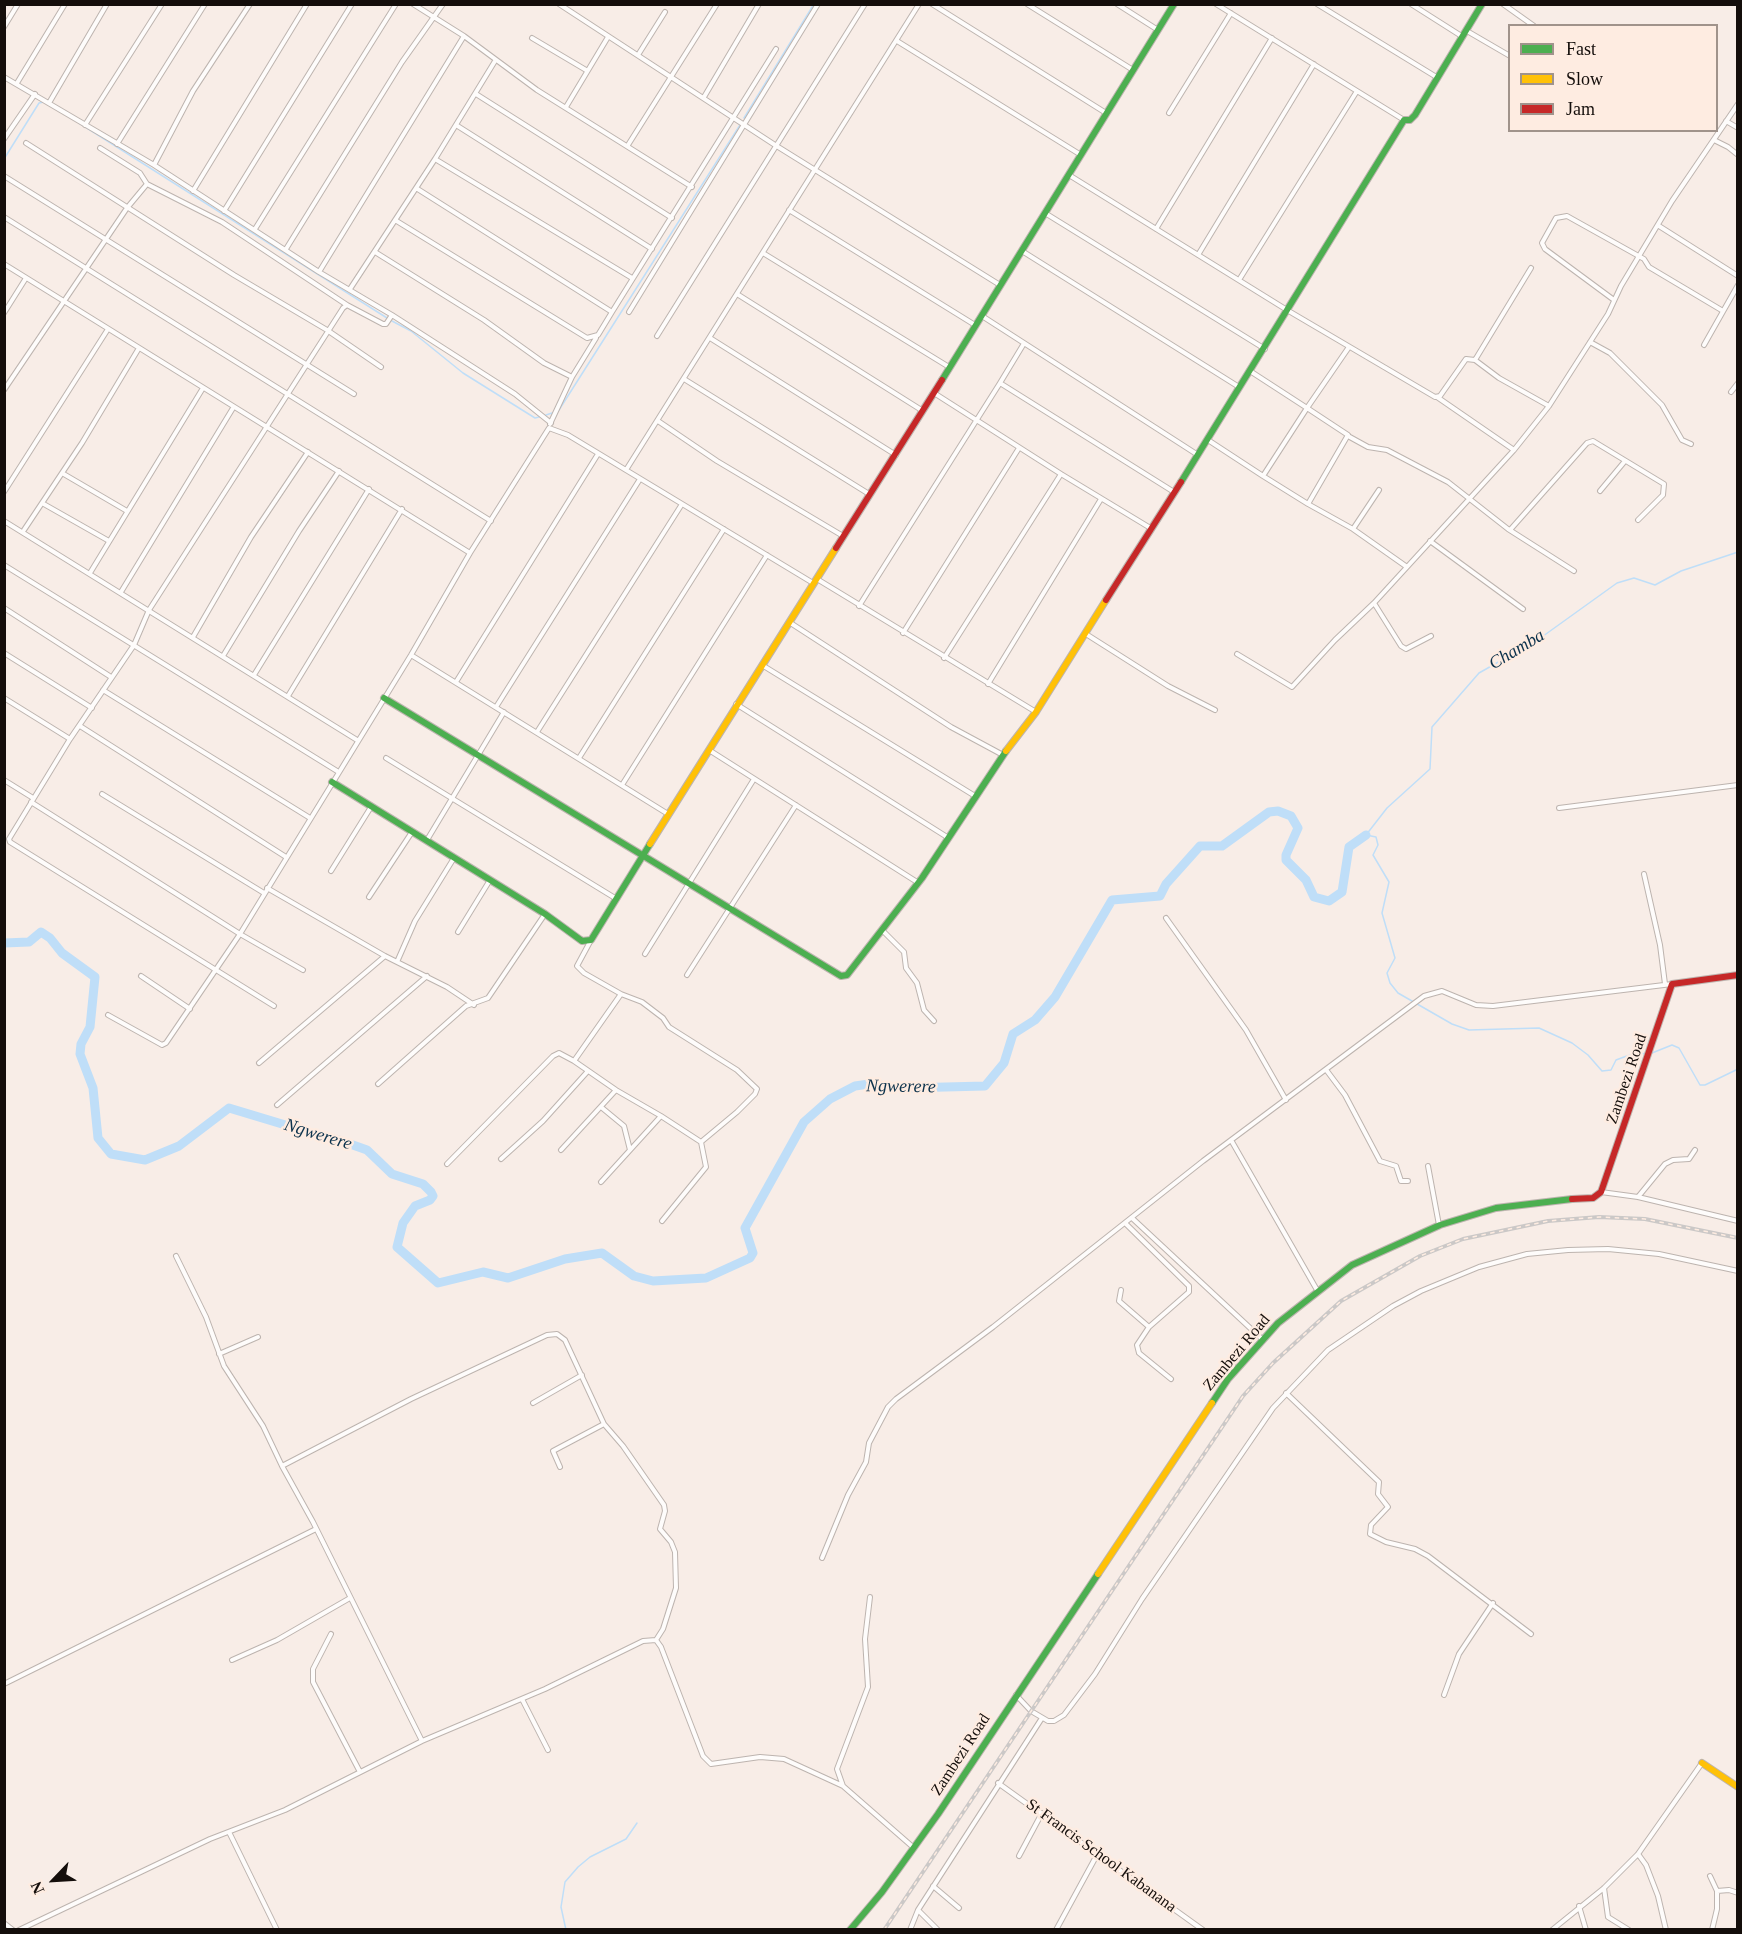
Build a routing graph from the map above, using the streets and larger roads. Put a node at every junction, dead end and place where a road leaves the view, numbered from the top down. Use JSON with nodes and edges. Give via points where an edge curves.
{"nodes":[{"id":1,"x":18,"y":4,"type":"edge"},
{"id":2,"x":65,"y":4,"type":"edge"},
{"id":3,"x":107,"y":4,"type":"edge"},
{"id":4,"x":162,"y":4,"type":"edge"},
{"id":5,"x":205,"y":4,"type":"edge"},
{"id":6,"x":250,"y":4,"type":"edge"},
{"id":7,"x":307,"y":4,"type":"edge"},
{"id":8,"x":352,"y":4,"type":"edge"},
{"id":9,"x":396,"y":4,"type":"edge"},
{"id":10,"x":413,"y":4,"type":"edge"},
{"id":11,"x":443,"y":4,"type":"edge"},
{"id":12,"x":559,"y":4,"type":"edge"},
{"id":13,"x":717,"y":4,"type":"edge"},
{"id":14,"x":759,"y":4,"type":"edge"},
{"id":15,"x":818,"y":4,"type":"edge"},
{"id":16,"x":865,"y":4,"type":"edge"},
{"id":17,"x":919,"y":4,"type":"edge"},
{"id":18,"x":932,"y":4,"type":"edge"},
{"id":19,"x":1027,"y":4,"type":"edge"},
{"id":20,"x":1117,"y":4,"type":"edge"},
{"id":21,"x":1174,"y":4,"type":"edge"},
{"id":22,"x":1216,"y":4,"type":"edge"},
{"id":23,"x":1317,"y":4,"type":"edge"},
{"id":24,"x":1411,"y":4,"type":"edge"},
{"id":25,"x":1482,"y":4,"type":"edge"},
{"id":26,"x":1503,"y":4,"type":"edge"},
{"id":27,"x":665,"y":12,"type":"dead end"},
{"id":28,"x":1231,"y":13,"type":"junction"},
{"id":29,"x":433,"y":16,"type":"junction"},
{"id":30,"x":1531,"y":24,"type":"edge"},
{"id":31,"x":4,"y":27,"type":"edge"},
{"id":32,"x":1159,"y":30,"type":"junction"},
{"id":33,"x":1465,"y":34,"type":"junction"},
{"id":34,"x":464,"y":36,"type":"junction"},
{"id":35,"x":532,"y":38,"type":"dead end"},
{"id":36,"x":608,"y":38,"type":"junction"},
{"id":37,"x":1272,"y":38,"type":"junction"},
{"id":38,"x":897,"y":41,"type":"junction"},
{"id":39,"x":776,"y":49,"type":"dead end"},
{"id":40,"x":638,"y":55,"type":"junction"},
{"id":41,"x":1508,"y":56,"type":"edge"},
{"id":42,"x":495,"y":61,"type":"junction"},
{"id":43,"x":1314,"y":64,"type":"junction"},
{"id":44,"x":586,"y":70,"type":"junction"},
{"id":45,"x":1133,"y":71,"type":"junction"},
{"id":46,"x":672,"y":76,"type":"junction"},
{"id":47,"x":4,"y":77,"type":"edge"},
{"id":48,"x":1438,"y":78,"type":"junction"},
{"id":49,"x":17,"y":83,"type":"junction"},
{"id":50,"x":1357,"y":91,"type":"junction"},
{"id":51,"x":35,"y":94,"type":"junction"},
{"id":52,"x":476,"y":94,"type":"junction"},
{"id":53,"x":704,"y":97,"type":"junction"},
{"id":54,"x":49,"y":103,"type":"junction"},
{"id":55,"x":1737,"y":104,"type":"edge"},
{"id":56,"x":566,"y":107,"type":"junction"},
{"id":57,"x":1107,"y":113,"type":"junction"},
{"id":58,"x":1169,"y":113,"type":"dead end"},
{"id":59,"x":734,"y":117,"type":"junction"},
{"id":60,"x":1404,"y":120,"type":"junction"},
{"id":61,"x":1726,"y":121,"type":"junction"},
{"id":62,"x":743,"y":123,"type":"junction"},
{"id":63,"x":85,"y":125,"type":"junction"},
{"id":64,"x":456,"y":125,"type":"junction"},
{"id":65,"x":1737,"y":128,"type":"edge"},
{"id":66,"x":6,"y":133,"type":"edge"},
{"id":67,"x":4,"y":139,"type":"edge"},
{"id":68,"x":1714,"y":140,"type":"junction"},
{"id":69,"x":26,"y":143,"type":"dead end"},
{"id":70,"x":117,"y":144,"type":"junction"},
{"id":71,"x":628,"y":145,"type":"junction"},
{"id":72,"x":775,"y":145,"type":"junction"},
{"id":73,"x":100,"y":147,"type":"dead end"},
{"id":74,"x":1081,"y":155,"type":"junction"},
{"id":75,"x":1737,"y":155,"type":"edge"},
{"id":76,"x":435,"y":159,"type":"junction"},
{"id":77,"x":154,"y":165,"type":"junction"},
{"id":78,"x":816,"y":169,"type":"junction"},
{"id":79,"x":1069,"y":175,"type":"junction"},
{"id":80,"x":4,"y":176,"type":"edge"},
{"id":81,"x":147,"y":184,"type":"junction"},
{"id":82,"x":692,"y":187,"type":"junction"},
{"id":83,"x":416,"y":188,"type":"junction"},
{"id":84,"x":193,"y":191,"type":"junction"},
{"id":85,"x":127,"y":208,"type":"junction"},
{"id":86,"x":789,"y":210,"type":"junction"},
{"id":87,"x":224,"y":211,"type":"junction"},
{"id":88,"x":1045,"y":213,"type":"junction"},
{"id":89,"x":4,"y":217,"type":"edge"},
{"id":90,"x":672,"y":218,"type":"junction"},
{"id":91,"x":395,"y":220,"type":"junction"},
{"id":92,"x":1659,"y":226,"type":"junction"},
{"id":93,"x":255,"y":229,"type":"junction"},
{"id":94,"x":1156,"y":229,"type":"junction"},
{"id":95,"x":106,"y":239,"type":"junction"},
{"id":96,"x":286,"y":249,"type":"junction"},
{"id":97,"x":652,"y":249,"type":"junction"},
{"id":98,"x":1022,"y":251,"type":"junction"},
{"id":99,"x":375,"y":252,"type":"junction"},
{"id":100,"x":762,"y":253,"type":"junction"},
{"id":101,"x":1198,"y":255,"type":"junction"},
{"id":102,"x":1638,"y":257,"type":"junction"},
{"id":103,"x":4,"y":264,"type":"edge"},
{"id":104,"x":1531,"y":268,"type":"dead end"},
{"id":105,"x":86,"y":270,"type":"junction"},
{"id":106,"x":319,"y":272,"type":"junction"},
{"id":107,"x":1737,"y":276,"type":"edge"},
{"id":108,"x":26,"y":278,"type":"junction"},
{"id":109,"x":632,"y":278,"type":"junction"},
{"id":110,"x":1239,"y":280,"type":"junction"},
{"id":111,"x":1000,"y":285,"type":"junction"},
{"id":112,"x":1737,"y":285,"type":"edge"},
{"id":113,"x":350,"y":289,"type":"junction"},
{"id":114,"x":737,"y":294,"type":"junction"},
{"id":115,"x":1614,"y":300,"type":"junction"},
{"id":116,"x":65,"y":301,"type":"junction"},
{"id":117,"x":347,"y":305,"type":"junction"},
{"id":118,"x":1287,"y":310,"type":"junction"},
{"id":119,"x":1723,"y":311,"type":"junction"},
{"id":120,"x":612,"y":312,"type":"junction"},
{"id":121,"x":629,"y":312,"type":"dead end"},
{"id":122,"x":4,"y":313,"type":"edge"},
{"id":123,"x":392,"y":315,"type":"junction"},
{"id":124,"x":982,"y":316,"type":"junction"},
{"id":125,"x":976,"y":325,"type":"junction"},
{"id":126,"x":108,"y":329,"type":"junction"},
{"id":127,"x":327,"y":330,"type":"junction"},
{"id":128,"x":657,"y":336,"type":"dead end"},
{"id":129,"x":596,"y":338,"type":"junction"},
{"id":130,"x":710,"y":338,"type":"junction"},
{"id":131,"x":1590,"y":342,"type":"junction"},
{"id":132,"x":1023,"y":344,"type":"junction"},
{"id":133,"x":1704,"y":345,"type":"dead end"},
{"id":134,"x":1349,"y":347,"type":"junction"},
{"id":135,"x":139,"y":348,"type":"junction"},
{"id":136,"x":1265,"y":349,"type":"junction"},
{"id":137,"x":1475,"y":360,"type":"junction"},
{"id":138,"x":306,"y":363,"type":"junction"},
{"id":139,"x":381,"y":367,"type":"dead end"},
{"id":140,"x":949,"y":367,"type":"junction"},
{"id":141,"x":1250,"y":371,"type":"junction"},
{"id":142,"x":572,"y":377,"type":"junction"},
{"id":143,"x":683,"y":379,"type":"junction"},
{"id":144,"x":1000,"y":383,"type":"junction"},
{"id":145,"x":1737,"y":384,"type":"edge"},
{"id":146,"x":1239,"y":387,"type":"junction"},
{"id":147,"x":203,"y":388,"type":"junction"},
{"id":148,"x":4,"y":390,"type":"edge"},
{"id":149,"x":934,"y":392,"type":"junction"},
{"id":150,"x":1731,"y":392,"type":"dead end"},
{"id":151,"x":286,"y":394,"type":"junction"},
{"id":152,"x":354,"y":394,"type":"dead end"},
{"id":153,"x":1437,"y":397,"type":"junction"},
{"id":154,"x":1548,"y":406,"type":"junction"},
{"id":155,"x":233,"y":408,"type":"junction"},
{"id":156,"x":1307,"y":408,"type":"junction"},
{"id":157,"x":923,"y":411,"type":"junction"},
{"id":158,"x":658,"y":421,"type":"junction"},
{"id":159,"x":977,"y":422,"type":"junction"},
{"id":160,"x":550,"y":425,"type":"junction"},
{"id":161,"x":266,"y":427,"type":"junction"},
{"id":162,"x":1348,"y":436,"type":"junction"},
{"id":163,"x":1208,"y":440,"type":"junction"},
{"id":164,"x":1690,"y":444,"type":"dead end"},
{"id":165,"x":1018,"y":448,"type":"junction"},
{"id":166,"x":1514,"y":450,"type":"junction"},
{"id":167,"x":308,"y":452,"type":"junction"},
{"id":168,"x":598,"y":454,"type":"junction"},
{"id":169,"x":896,"y":455,"type":"junction"},
{"id":170,"x":1198,"y":455,"type":"junction"},
{"id":171,"x":1625,"y":461,"type":"junction"},
{"id":172,"x":626,"y":470,"type":"junction"},
{"id":173,"x":339,"y":471,"type":"junction"},
{"id":174,"x":62,"y":473,"type":"junction"},
{"id":175,"x":1061,"y":474,"type":"junction"},
{"id":176,"x":1263,"y":476,"type":"junction"},
{"id":177,"x":640,"y":479,"type":"junction"},
{"id":178,"x":369,"y":489,"type":"junction"},
{"id":179,"x":1379,"y":490,"type":"dead end"},
{"id":180,"x":1600,"y":491,"type":"dead end"},
{"id":181,"x":4,"y":492,"type":"edge"},
{"id":182,"x":1174,"y":492,"type":"junction"},
{"id":183,"x":869,"y":494,"type":"junction"},
{"id":184,"x":1101,"y":499,"type":"junction"},
{"id":185,"x":1470,"y":499,"type":"junction"},
{"id":186,"x":42,"y":503,"type":"junction"},
{"id":187,"x":682,"y":504,"type":"junction"},
{"id":188,"x":1308,"y":504,"type":"junction"},
{"id":189,"x":402,"y":509,"type":"junction"},
{"id":190,"x":127,"y":511,"type":"junction"},
{"id":191,"x":1638,"y":520,"type":"dead end"},
{"id":192,"x":4,"y":521,"type":"edge"},
{"id":193,"x":491,"y":521,"type":"junction"},
{"id":194,"x":724,"y":529,"type":"junction"},
{"id":195,"x":1152,"y":529,"type":"junction"},
{"id":196,"x":1353,"y":529,"type":"junction"},
{"id":197,"x":24,"y":530,"type":"junction"},
{"id":198,"x":1510,"y":530,"type":"junction"},
{"id":199,"x":843,"y":537,"type":"junction"},
{"id":200,"x":109,"y":541,"type":"junction"},
{"id":201,"x":1430,"y":541,"type":"junction"},
{"id":202,"x":470,"y":553,"type":"junction"},
{"id":203,"x":767,"y":555,"type":"junction"},
{"id":204,"x":4,"y":566,"type":"edge"},
{"id":205,"x":1407,"y":567,"type":"junction"},
{"id":206,"x":1574,"y":571,"type":"dead end"},
{"id":207,"x":90,"y":573,"type":"junction"},
{"id":208,"x":815,"y":581,"type":"junction"},
{"id":209,"x":121,"y":592,"type":"junction"},
{"id":210,"x":1374,"y":603,"type":"junction"},
{"id":211,"x":859,"y":606,"type":"junction"},
{"id":212,"x":4,"y":608,"type":"edge"},
{"id":213,"x":1523,"y":609,"type":"dead end"},
{"id":214,"x":149,"y":610,"type":"junction"},
{"id":215,"x":789,"y":622,"type":"junction"},
{"id":216,"x":903,"y":633,"type":"junction"},
{"id":217,"x":1086,"y":633,"type":"junction"},
{"id":218,"x":1431,"y":636,"type":"dead end"},
{"id":219,"x":193,"y":637,"type":"junction"},
{"id":220,"x":134,"y":645,"type":"junction"},
{"id":221,"x":4,"y":653,"type":"edge"},
{"id":222,"x":1237,"y":654,"type":"dead end"},
{"id":223,"x":411,"y":655,"type":"junction"},
{"id":224,"x":224,"y":656,"type":"junction"},
{"id":225,"x":944,"y":658,"type":"junction"},
{"id":226,"x":762,"y":665,"type":"junction"},
{"id":227,"x":254,"y":675,"type":"junction"},
{"id":228,"x":111,"y":677,"type":"junction"},
{"id":229,"x":456,"y":682,"type":"junction"},
{"id":230,"x":988,"y":684,"type":"junction"},
{"id":231,"x":103,"y":690,"type":"junction"},
{"id":232,"x":288,"y":696,"type":"junction"},
{"id":233,"x":4,"y":698,"type":"edge"},
{"id":234,"x":384,"y":698,"type":"junction"},
{"id":235,"x":736,"y":705,"type":"junction"},
{"id":236,"x":496,"y":707,"type":"junction"},
{"id":237,"x":92,"y":708,"type":"junction"},
{"id":238,"x":1215,"y":711,"type":"dead end"},
{"id":239,"x":504,"y":712,"type":"junction"},
{"id":240,"x":1036,"y":712,"type":"junction"},
{"id":241,"x":80,"y":726,"type":"junction"},
{"id":242,"x":537,"y":732,"type":"junction"},
{"id":243,"x":70,"y":739,"type":"junction"},
{"id":244,"x":357,"y":740,"type":"junction"},
{"id":245,"x":709,"y":750,"type":"junction"},
{"id":246,"x":478,"y":754,"type":"junction"},
{"id":247,"x":1003,"y":755,"type":"junction"},
{"id":248,"x":386,"y":758,"type":"dead end"},
{"id":249,"x":579,"y":758,"type":"junction"},
{"id":250,"x":338,"y":771,"type":"junction"},
{"id":251,"x":754,"y":779,"type":"junction"},
{"id":252,"x":4,"y":780,"type":"edge"},
{"id":253,"x":332,"y":782,"type":"junction"},
{"id":254,"x":622,"y":785,"type":"junction"},
{"id":255,"x":1737,"y":785,"type":"edge"},
{"id":256,"x":102,"y":794,"type":"dead end"},
{"id":257,"x":975,"y":796,"type":"junction"},
{"id":258,"x":454,"y":798,"type":"junction"},
{"id":259,"x":32,"y":800,"type":"junction"},
{"id":260,"x":796,"y":805,"type":"junction"},
{"id":261,"x":372,"y":806,"type":"junction"},
{"id":262,"x":1559,"y":808,"type":"dead end"},
{"id":263,"x":668,"y":814,"type":"junction"},
{"id":264,"x":309,"y":818,"type":"junction"},
{"id":265,"x":412,"y":832,"type":"junction"},
{"id":266,"x":947,"y":837,"type":"junction"},
{"id":267,"x":426,"y":841,"type":"junction"},
{"id":268,"x":642,"y":855,"type":"junction"},
{"id":269,"x":285,"y":857,"type":"junction"},
{"id":270,"x":454,"y":858,"type":"junction"},
{"id":271,"x":332,"y":871,"type":"dead end"},
{"id":272,"x":1644,"y":874,"type":"dead end"},
{"id":273,"x":489,"y":880,"type":"junction"},
{"id":274,"x":917,"y":882,"type":"junction"},
{"id":275,"x":690,"y":884,"type":"junction"},
{"id":276,"x":267,"y":888,"type":"junction"},
{"id":277,"x":264,"y":893,"type":"junction"},
{"id":278,"x":369,"y":897,"type":"dead end"},
{"id":279,"x":615,"y":898,"type":"junction"},
{"id":280,"x":729,"y":909,"type":"junction"},
{"id":281,"x":545,"y":914,"type":"junction"},
{"id":282,"x":1166,"y":918,"type":"dead end"},
{"id":283,"x":881,"y":929,"type":"junction"},
{"id":284,"x":458,"y":932,"type":"dead end"},
{"id":285,"x":240,"y":934,"type":"junction"},
{"id":286,"x":591,"y":940,"type":"junction"},
{"id":287,"x":645,"y":954,"type":"dead end"},
{"id":288,"x":385,"y":956,"type":"junction"},
{"id":289,"x":398,"y":962,"type":"junction"},
{"id":290,"x":218,"y":968,"type":"junction"},
{"id":291,"x":303,"y":970,"type":"dead end"},
{"id":292,"x":687,"y":975,"type":"dead end"},
{"id":293,"x":1737,"y":975,"type":"edge"},
{"id":294,"x":141,"y":976,"type":"dead end"},
{"id":295,"x":427,"y":976,"type":"junction"},
{"id":296,"x":1669,"y":984,"type":"junction"},
{"id":297,"x":621,"y":993,"type":"junction"},
{"id":298,"x":474,"y":1005,"type":"junction"},
{"id":299,"x":274,"y":1006,"type":"dead end"},
{"id":300,"x":190,"y":1009,"type":"junction"},
{"id":301,"x":108,"y":1015,"type":"dead end"},
{"id":302,"x":934,"y":1021,"type":"dead end"},
{"id":303,"x":574,"y":1061,"type":"junction"},
{"id":304,"x":259,"y":1063,"type":"dead end"},
{"id":305,"x":588,"y":1071,"type":"junction"},
{"id":306,"x":1327,"y":1071,"type":"junction"},
{"id":307,"x":378,"y":1084,"type":"dead end"},
{"id":308,"x":616,"y":1090,"type":"junction"},
{"id":309,"x":1287,"y":1100,"type":"junction"},
{"id":310,"x":277,"y":1105,"type":"dead end"},
{"id":311,"x":601,"y":1107,"type":"junction"},
{"id":312,"x":661,"y":1116,"type":"junction"},
{"id":313,"x":1231,"y":1140,"type":"junction"},
{"id":314,"x":701,"y":1142,"type":"junction"},
{"id":315,"x":561,"y":1150,"type":"dead end"},
{"id":316,"x":630,"y":1150,"type":"junction"},
{"id":317,"x":1695,"y":1150,"type":"dead end"},
{"id":318,"x":501,"y":1159,"type":"dead end"},
{"id":319,"x":447,"y":1164,"type":"dead end"},
{"id":320,"x":1428,"y":1166,"type":"dead end"},
{"id":321,"x":1408,"y":1181,"type":"dead end"},
{"id":322,"x":602,"y":1182,"type":"dead end"},
{"id":323,"x":1601,"y":1192,"type":"junction"},
{"id":324,"x":1638,"y":1197,"type":"junction"},
{"id":325,"x":1132,"y":1218,"type":"junction"},
{"id":326,"x":662,"y":1221,"type":"dead end"},
{"id":327,"x":1737,"y":1221,"type":"edge"},
{"id":328,"x":1125,"y":1223,"type":"junction"},
{"id":329,"x":1440,"y":1225,"type":"junction"},
{"id":330,"x":176,"y":1256,"type":"dead end"},
{"id":331,"x":1737,"y":1271,"type":"edge"},
{"id":332,"x":1121,"y":1290,"type":"dead end"},
{"id":333,"x":1317,"y":1290,"type":"junction"},
{"id":334,"x":1149,"y":1328,"type":"junction"},
{"id":335,"x":258,"y":1337,"type":"dead end"},
{"id":336,"x":1263,"y":1340,"type":"junction"},
{"id":337,"x":219,"y":1354,"type":"junction"},
{"id":338,"x":582,"y":1375,"type":"junction"},
{"id":339,"x":1171,"y":1379,"type":"dead end"},
{"id":340,"x":1286,"y":1393,"type":"junction"},
{"id":341,"x":533,"y":1403,"type":"dead end"},
{"id":342,"x":604,"y":1424,"type":"junction"},
{"id":343,"x":282,"y":1466,"type":"junction"},
{"id":344,"x":560,"y":1467,"type":"dead end"},
{"id":345,"x":316,"y":1529,"type":"junction"},
{"id":346,"x":822,"y":1558,"type":"dead end"},
{"id":347,"x":870,"y":1597,"type":"dead end"},
{"id":348,"x":350,"y":1598,"type":"junction"},
{"id":349,"x":1493,"y":1603,"type":"junction"},
{"id":350,"x":331,"y":1634,"type":"dead end"},
{"id":351,"x":1531,"y":1634,"type":"dead end"},
{"id":352,"x":656,"y":1640,"type":"junction"},
{"id":353,"x":232,"y":1660,"type":"dead end"},
{"id":354,"x":4,"y":1684,"type":"edge"},
{"id":355,"x":1016,"y":1695,"type":"junction"},
{"id":356,"x":1444,"y":1695,"type":"dead end"},
{"id":357,"x":522,"y":1699,"type":"junction"},
{"id":358,"x":1042,"y":1718,"type":"junction"},
{"id":359,"x":422,"y":1741,"type":"junction"},
{"id":360,"x":548,"y":1750,"type":"dead end"},
{"id":361,"x":1702,"y":1763,"type":"joint"},
{"id":362,"x":360,"y":1772,"type":"junction"},
{"id":363,"x":998,"y":1783,"type":"junction"},
{"id":364,"x":843,"y":1786,"type":"junction"},
{"id":365,"x":1737,"y":1787,"type":"edge"},
{"id":366,"x":1042,"y":1813,"type":"junction"},
{"id":367,"x":230,"y":1832,"type":"junction"},
{"id":368,"x":914,"y":1848,"type":"junction"},
{"id":369,"x":1098,"y":1853,"type":"junction"},
{"id":370,"x":1638,"y":1854,"type":"junction"},
{"id":371,"x":1019,"y":1856,"type":"dead end"},
{"id":372,"x":1710,"y":1876,"type":"dead end"},
{"id":373,"x":933,"y":1886,"type":"junction"},
{"id":374,"x":1604,"y":1888,"type":"junction"},
{"id":375,"x":1716,"y":1891,"type":"junction"},
{"id":376,"x":1737,"y":1893,"type":"edge"},
{"id":377,"x":1579,"y":1906,"type":"junction"},
{"id":378,"x":959,"y":1908,"type":"dead end"},
{"id":379,"x":918,"y":1910,"type":"junction"},
{"id":380,"x":4,"y":1923,"type":"edge"},
{"id":381,"x":13,"y":1929,"type":"edge"},
{"id":382,"x":19,"y":1929,"type":"edge"},
{"id":383,"x":277,"y":1929,"type":"edge"},
{"id":384,"x":850,"y":1929,"type":"edge"},
{"id":385,"x":910,"y":1929,"type":"edge"},
{"id":386,"x":938,"y":1929,"type":"edge"},
{"id":387,"x":1056,"y":1929,"type":"edge"},
{"id":388,"x":1203,"y":1929,"type":"edge"},
{"id":389,"x":1552,"y":1929,"type":"edge"},
{"id":390,"x":1586,"y":1929,"type":"edge"},
{"id":391,"x":1629,"y":1929,"type":"edge"},
{"id":392,"x":1666,"y":1929,"type":"edge"},
{"id":393,"x":1712,"y":1929,"type":"edge"}],
"edges":[{"from":1,"to":31,"type":"street"},
{"from":2,"to":49,"type":"street"},
{"from":3,"to":54,"type":"street"},
{"from":4,"to":63,"type":"street"},
{"from":5,"to":70,"type":"street"},
{"from":6,"to":77,"type":"street","via":[[182,110]]},
{"from":7,"to":84,"type":"street"},
{"from":8,"to":87,"type":"street"},
{"from":9,"to":93,"type":"street"},
{"from":10,"to":29,"type":"street"},
{"from":11,"to":29,"type":"street"},
{"from":12,"to":36,"type":"street"},
{"from":13,"to":46,"type":"street"},
{"from":14,"to":53,"type":"street"},
{"from":15,"to":62,"type":"street"},
{"from":16,"to":72,"type":"street"},
{"from":17,"to":38,"type":"street"},
{"from":18,"to":57,"type":"street"},
{"from":19,"to":45,"type":"street"},
{"from":20,"to":32,"type":"street"},
{"from":21,"to":32,"type":"street"},
{"from":22,"to":28,"type":"street"},
{"from":23,"to":48,"type":"street"},
{"from":24,"to":33,"type":"street"},
{"from":25,"to":33,"type":"street"},
{"from":26,"to":30,"type":"street"},
{"from":27,"to":40,"type":"street"},
{"from":28,"to":37,"type":"street"},
{"from":28,"to":58,"type":"street"},
{"from":29,"to":34,"type":"street"},
{"from":29,"to":96,"type":"street"},
{"from":32,"to":45,"type":"street"},
{"from":33,"to":41,"type":"street"},
{"from":33,"to":48,"type":"street"},
{"from":34,"to":42,"type":"street"},
{"from":34,"to":106,"type":"street"},
{"from":35,"to":44,"type":"street"},
{"from":36,"to":40,"type":"street"},
{"from":36,"to":44,"type":"street"},
{"from":37,"to":43,"type":"street"},
{"from":37,"to":94,"type":"street"},
{"from":38,"to":74,"type":"street"},
{"from":38,"to":78,"type":"street"},
{"from":39,"to":59,"type":"street"},
{"from":40,"to":46,"type":"street"},
{"from":42,"to":52,"type":"street"},
{"from":42,"to":56,"type":"street"},
{"from":43,"to":50,"type":"street"},
{"from":43,"to":101,"type":"street"},
{"from":44,"to":56,"type":"street"},
{"from":45,"to":57,"type":"street"},
{"from":46,"to":53,"type":"street"},
{"from":46,"to":71,"type":"street"},
{"from":47,"to":49,"type":"street"},
{"from":48,"to":60,"type":"street","via":[[1415,115]]},
{"from":49,"to":51,"type":"street"},
{"from":50,"to":60,"type":"street"},
{"from":50,"to":110,"type":"street"},
{"from":51,"to":54,"type":"street"},
{"from":51,"to":66,"type":"street"},
{"from":52,"to":64,"type":"street"},
{"from":52,"to":90,"type":"street"},
{"from":53,"to":59,"type":"street"},
{"from":54,"to":63,"type":"street"},
{"from":55,"to":61,"type":"street"},
{"from":56,"to":71,"type":"street"},
{"from":57,"to":74,"type":"street"},
{"from":59,"to":62,"type":"street"},
{"from":59,"to":82,"type":"street"},
{"from":60,"to":118,"type":"street"},
{"from":61,"to":65,"type":"street"},
{"from":61,"to":68,"type":"street"},
{"from":62,"to":72,"type":"street"},
{"from":62,"to":121,"type":"street"},
{"from":63,"to":70,"type":"street"},
{"from":64,"to":76,"type":"street"},
{"from":64,"to":97,"type":"street"},
{"from":66,"to":67,"type":"street"},
{"from":68,"to":75,"type":"street"},
{"from":68,"to":92,"type":"street"},
{"from":69,"to":85,"type":"street"},
{"from":70,"to":77,"type":"street"},
{"from":71,"to":82,"type":"street"},
{"from":72,"to":78,"type":"street"},
{"from":72,"to":128,"type":"street"},
{"from":73,"to":81,"type":"street","via":[[140,172]]},
{"from":74,"to":79,"type":"street"},
{"from":76,"to":83,"type":"street"},
{"from":76,"to":109,"type":"street"},
{"from":77,"to":84,"type":"street"},
{"from":78,"to":86,"type":"street"},
{"from":78,"to":111,"type":"street"},
{"from":79,"to":88,"type":"street"},
{"from":79,"to":94,"type":"street"},
{"from":80,"to":95,"type":"street"},
{"from":81,"to":85,"type":"street"},
{"from":81,"to":117,"type":"street","via":[[222,222]]},
{"from":82,"to":90,"type":"street"},
{"from":83,"to":91,"type":"street"},
{"from":83,"to":120,"type":"street"},
{"from":84,"to":87,"type":"street"},
{"from":85,"to":95,"type":"street"},
{"from":85,"to":127,"type":"street"},
{"from":86,"to":100,"type":"street"},
{"from":86,"to":125,"type":"street"},
{"from":87,"to":93,"type":"street"},
{"from":88,"to":98,"type":"street"},
{"from":88,"to":136,"type":"street"},
{"from":89,"to":105,"type":"street"},
{"from":90,"to":97,"type":"street"},
{"from":91,"to":99,"type":"street"},
{"from":91,"to":129,"type":"street","via":[[587,338]]},
{"from":92,"to":102,"type":"street"},
{"from":92,"to":107,"type":"street"},
{"from":93,"to":96,"type":"street"},
{"from":94,"to":101,"type":"street"},
{"from":95,"to":105,"type":"street"},
{"from":95,"to":138,"type":"street"},
{"from":96,"to":106,"type":"street"},
{"from":97,"to":109,"type":"street"},
{"from":98,"to":111,"type":"street"},
{"from":98,"to":146,"type":"street"},
{"from":99,"to":113,"type":"street"},
{"from":99,"to":142,"type":"street","via":[[484,320],[544,363]]},
{"from":100,"to":114,"type":"street"},
{"from":100,"to":140,"type":"street"},
{"from":101,"to":110,"type":"street"},
{"from":102,"to":115,"type":"street"},
{"from":102,"to":115,"type":"street","via":[[1568,216],[1556,218],[1547,230],[1542,243],[1550,255]]},
{"from":102,"to":119,"type":"street"},
{"from":103,"to":108,"type":"street"},
{"from":104,"to":137,"type":"street"},
{"from":105,"to":116,"type":"street"},
{"from":105,"to":151,"type":"street"},
{"from":106,"to":113,"type":"street"},
{"from":108,"to":116,"type":"street"},
{"from":108,"to":122,"type":"street"},
{"from":109,"to":120,"type":"street"},
{"from":110,"to":118,"type":"street"},
{"from":111,"to":124,"type":"street"},
{"from":112,"to":119,"type":"street"},
{"from":113,"to":123,"type":"street"},
{"from":114,"to":130,"type":"street"},
{"from":114,"to":157,"type":"street"},
{"from":115,"to":131,"type":"street"},
{"from":116,"to":126,"type":"street"},
{"from":116,"to":148,"type":"street"},
{"from":117,"to":123,"type":"street","via":[[383,324]]},
{"from":117,"to":127,"type":"street"},
{"from":118,"to":134,"type":"street"},
{"from":118,"to":136,"type":"street"},
{"from":119,"to":133,"type":"street"},
{"from":120,"to":129,"type":"street"},
{"from":123,"to":160,"type":"street","via":[[514,394]]},
{"from":124,"to":125,"type":"street"},
{"from":124,"to":132,"type":"street"},
{"from":125,"to":140,"type":"street"},
{"from":126,"to":135,"type":"street"},
{"from":126,"to":181,"type":"street"},
{"from":127,"to":138,"type":"street"},
{"from":127,"to":139,"type":"street"},
{"from":129,"to":142,"type":"street"},
{"from":130,"to":143,"type":"street"},
{"from":130,"to":169,"type":"street"},
{"from":131,"to":154,"type":"street"},
{"from":131,"to":164,"type":"street","via":[[1610,353],[1662,405],[1682,440]]},
{"from":132,"to":144,"type":"street"},
{"from":132,"to":170,"type":"street"},
{"from":134,"to":153,"type":"street"},
{"from":134,"to":156,"type":"street"},
{"from":135,"to":147,"type":"street"},
{"from":135,"to":174,"type":"street"},
{"from":136,"to":141,"type":"street"},
{"from":137,"to":153,"type":"street","via":[[1466,359]]},
{"from":137,"to":154,"type":"street"},
{"from":138,"to":151,"type":"street"},
{"from":138,"to":152,"type":"street"},
{"from":140,"to":149,"type":"street"},
{"from":141,"to":146,"type":"street"},
{"from":141,"to":156,"type":"street"},
{"from":142,"to":160,"type":"street"},
{"from":143,"to":158,"type":"street"},
{"from":143,"to":183,"type":"street"},
{"from":144,"to":159,"type":"street"},
{"from":144,"to":182,"type":"street"},
{"from":145,"to":150,"type":"street"},
{"from":146,"to":163,"type":"street"},
{"from":147,"to":155,"type":"street"},
{"from":147,"to":190,"type":"street"},
{"from":149,"to":157,"type":"street"},
{"from":149,"to":159,"type":"street"},
{"from":151,"to":161,"type":"street"},
{"from":151,"to":193,"type":"street"},
{"from":153,"to":166,"type":"street"},
{"from":154,"to":166,"type":"street"},
{"from":155,"to":161,"type":"street"},
{"from":155,"to":209,"type":"street"},
{"from":156,"to":162,"type":"street"},
{"from":156,"to":176,"type":"street"},
{"from":157,"to":169,"type":"street"},
{"from":158,"to":172,"type":"street"},
{"from":158,"to":199,"type":"street"},
{"from":159,"to":165,"type":"street"},
{"from":159,"to":211,"type":"street"},
{"from":160,"to":168,"type":"street"},
{"from":160,"to":193,"type":"street"},
{"from":161,"to":167,"type":"street"},
{"from":161,"to":214,"type":"street"},
{"from":162,"to":185,"type":"street","via":[[1368,447],[1405,458]]},
{"from":162,"to":188,"type":"street"},
{"from":163,"to":170,"type":"street"},
{"from":163,"to":176,"type":"street"},
{"from":165,"to":175,"type":"street"},
{"from":165,"to":216,"type":"street"},
{"from":166,"to":185,"type":"street"},
{"from":167,"to":173,"type":"street"},
{"from":167,"to":219,"type":"street","via":[[251,537]]},
{"from":168,"to":172,"type":"street"},
{"from":168,"to":229,"type":"street"},
{"from":169,"to":183,"type":"street"},
{"from":170,"to":182,"type":"street"},
{"from":171,"to":180,"type":"street"},
{"from":171,"to":191,"type":"street","via":[[1664,487],[1660,500]]},
{"from":171,"to":198,"type":"street","via":[[1602,444],[1587,443]]},
{"from":172,"to":177,"type":"street"},
{"from":173,"to":178,"type":"street"},
{"from":173,"to":224,"type":"street"},
{"from":174,"to":186,"type":"street"},
{"from":174,"to":190,"type":"street"},
{"from":175,"to":184,"type":"street"},
{"from":175,"to":225,"type":"street"},
{"from":176,"to":188,"type":"street"},
{"from":177,"to":187,"type":"street"},
{"from":177,"to":236,"type":"street"},
{"from":178,"to":189,"type":"street"},
{"from":178,"to":227,"type":"street"},
{"from":179,"to":196,"type":"street"},
{"from":182,"to":195,"type":"street"},
{"from":183,"to":199,"type":"street"},
{"from":184,"to":195,"type":"street"},
{"from":184,"to":230,"type":"street"},
{"from":185,"to":198,"type":"street"},
{"from":185,"to":201,"type":"street"},
{"from":186,"to":197,"type":"street"},
{"from":186,"to":200,"type":"street"},
{"from":187,"to":194,"type":"street"},
{"from":187,"to":242,"type":"street"},
{"from":188,"to":196,"type":"street"},
{"from":189,"to":202,"type":"street"},
{"from":189,"to":232,"type":"street"},
{"from":190,"to":200,"type":"street"},
{"from":192,"to":197,"type":"street"},
{"from":193,"to":202,"type":"street"},
{"from":194,"to":203,"type":"street"},
{"from":194,"to":249,"type":"street"},
{"from":195,"to":217,"type":"street"},
{"from":196,"to":205,"type":"street"},
{"from":197,"to":207,"type":"street"},
{"from":198,"to":206,"type":"street"},
{"from":199,"to":208,"type":"street"},
{"from":200,"to":207,"type":"street"},
{"from":201,"to":205,"type":"street"},
{"from":201,"to":213,"type":"street"},
{"from":202,"to":223,"type":"street"},
{"from":203,"to":208,"type":"street"},
{"from":203,"to":254,"type":"street"},
{"from":204,"to":220,"type":"street"},
{"from":205,"to":210,"type":"street"},
{"from":207,"to":209,"type":"street"},
{"from":208,"to":211,"type":"street"},
{"from":208,"to":215,"type":"street"},
{"from":209,"to":214,"type":"street"},
{"from":210,"to":218,"type":"street","via":[[1404,648]]},
{"from":210,"to":222,"type":"street","via":[[1292,687]]},
{"from":211,"to":216,"type":"street"},
{"from":212,"to":228,"type":"street"},
{"from":214,"to":219,"type":"street"},
{"from":214,"to":220,"type":"street"},
{"from":215,"to":226,"type":"street"},
{"from":215,"to":247,"type":"street","via":[[951,727]]},
{"from":216,"to":225,"type":"street"},
{"from":217,"to":238,"type":"street"},
{"from":217,"to":240,"type":"street"},
{"from":219,"to":224,"type":"street"},
{"from":220,"to":228,"type":"street"},
{"from":220,"to":250,"type":"street"},
{"from":221,"to":237,"type":"street"},
{"from":223,"to":229,"type":"street"},
{"from":223,"to":234,"type":"street"},
{"from":224,"to":227,"type":"street"},
{"from":225,"to":230,"type":"street"},
{"from":226,"to":235,"type":"street"},
{"from":226,"to":257,"type":"street"},
{"from":227,"to":232,"type":"street"},
{"from":228,"to":231,"type":"street"},
{"from":229,"to":236,"type":"street"},
{"from":230,"to":240,"type":"street"},
{"from":231,"to":237,"type":"street"},
{"from":231,"to":264,"type":"street"},
{"from":232,"to":244,"type":"street"},
{"from":233,"to":243,"type":"street"},
{"from":234,"to":244,"type":"street"},
{"from":234,"to":246,"type":"street"},
{"from":235,"to":245,"type":"street"},
{"from":235,"to":266,"type":"street"},
{"from":236,"to":239,"type":"street"},
{"from":237,"to":241,"type":"street"},
{"from":239,"to":242,"type":"street"},
{"from":239,"to":246,"type":"street"},
{"from":240,"to":247,"type":"street"},
{"from":241,"to":243,"type":"street"},
{"from":241,"to":269,"type":"street"},
{"from":242,"to":249,"type":"street"},
{"from":243,"to":259,"type":"street"},
{"from":244,"to":250,"type":"street"},
{"from":245,"to":251,"type":"street"},
{"from":245,"to":263,"type":"street"},
{"from":246,"to":258,"type":"street"},
{"from":246,"to":268,"type":"street"},
{"from":247,"to":257,"type":"street"},
{"from":248,"to":258,"type":"street"},
{"from":249,"to":254,"type":"street"},
{"from":250,"to":253,"type":"street"},
{"from":251,"to":260,"type":"street"},
{"from":251,"to":275,"type":"street"},
{"from":252,"to":259,"type":"street"},
{"from":253,"to":261,"type":"street"},
{"from":253,"to":264,"type":"street"},
{"from":254,"to":263,"type":"street"},
{"from":255,"to":262,"type":"street"},
{"from":256,"to":277,"type":"street"},
{"from":257,"to":266,"type":"street"},
{"from":258,"to":267,"type":"street"},
{"from":258,"to":279,"type":"street"},
{"from":259,"to":285,"type":"street"},
{"from":259,"to":290,"type":"street","via":[[10,835],[10,842]]},
{"from":260,"to":274,"type":"street"},
{"from":260,"to":280,"type":"street"},
{"from":261,"to":265,"type":"street"},
{"from":261,"to":271,"type":"street"},
{"from":263,"to":268,"type":"street"},
{"from":264,"to":269,"type":"street"},
{"from":265,"to":267,"type":"street"},
{"from":265,"to":278,"type":"street"},
{"from":266,"to":274,"type":"street"},
{"from":267,"to":270,"type":"street"},
{"from":268,"to":275,"type":"street"},
{"from":268,"to":279,"type":"street"},
{"from":269,"to":276,"type":"street"},
{"from":270,"to":273,"type":"street"},
{"from":270,"to":289,"type":"street","via":[[415,921]]},
{"from":272,"to":296,"type":"street"},
{"from":273,"to":281,"type":"street"},
{"from":273,"to":284,"type":"street"},
{"from":274,"to":283,"type":"street"},
{"from":275,"to":280,"type":"street"},
{"from":275,"to":287,"type":"street"},
{"from":276,"to":277,"type":"street"},
{"from":276,"to":288,"type":"street"},
{"from":277,"to":285,"type":"street"},
{"from":279,"to":286,"type":"street"},
{"from":280,"to":283,"type":"street","via":[[841,976],[849,973]]},
{"from":280,"to":292,"type":"street"},
{"from":281,"to":286,"type":"street","via":[[582,941]]},
{"from":281,"to":298,"type":"street","via":[[488,998]]},
{"from":282,"to":309,"type":"street","via":[[1246,1030]]},
{"from":283,"to":302,"type":"street","via":[[904,952],[906,968],[917,983],[924,1010]]},
{"from":285,"to":290,"type":"street"},
{"from":285,"to":291,"type":"street"},
{"from":286,"to":297,"type":"street","via":[[578,962],[580,970]]},
{"from":288,"to":289,"type":"street"},
{"from":288,"to":304,"type":"street"},
{"from":289,"to":295,"type":"street"},
{"from":290,"to":299,"type":"street"},
{"from":290,"to":300,"type":"street"},
{"from":293,"to":296,"type":"street"},
{"from":294,"to":300,"type":"street"},
{"from":295,"to":298,"type":"street"},
{"from":295,"to":310,"type":"street"},
{"from":296,"to":306,"type":"street","via":[[1493,1006],[1476,1005],[1442,991],[1424,996]]},
{"from":296,"to":323,"type":"street","name":"Zambezi Road","via":[[1652,1048]]},
{"from":297,"to":303,"type":"street"},
{"from":297,"to":314,"type":"street","via":[[642,1002],[669,1027],[736,1070],[757,1089]]},
{"from":298,"to":307,"type":"street","via":[[466,1006]]},
{"from":300,"to":301,"type":"street","via":[[162,1045]]},
{"from":303,"to":305,"type":"street"},
{"from":303,"to":319,"type":"street","via":[[559,1053],[553,1056]]},
{"from":305,"to":308,"type":"street"},
{"from":305,"to":318,"type":"street","via":[[543,1121]]},
{"from":306,"to":309,"type":"street"},
{"from":306,"to":321,"type":"street","via":[[1380,1161],[1396,1166],[1401,1181]]},
{"from":308,"to":311,"type":"street"},
{"from":308,"to":312,"type":"street"},
{"from":309,"to":313,"type":"street"},
{"from":311,"to":315,"type":"street"},
{"from":311,"to":316,"type":"street","via":[[624,1126]]},
{"from":312,"to":314,"type":"street"},
{"from":312,"to":316,"type":"street"},
{"from":313,"to":325,"type":"street"},
{"from":313,"to":333,"type":"street"},
{"from":314,"to":326,"type":"street","via":[[706,1167]]},
{"from":316,"to":322,"type":"street"},
{"from":317,"to":324,"type":"street","via":[[1689,1160],[1665,1164]]},
{"from":320,"to":329,"type":"street"},
{"from":323,"to":324,"type":"street"},
{"from":323,"to":329,"type":"street","name":"Zambezi Road","via":[[1593,1198],[1496,1208]]},
{"from":324,"to":327,"type":"street"},
{"from":325,"to":328,"type":"street"},
{"from":325,"to":336,"type":"street"},
{"from":328,"to":334,"type":"street","via":[[1189,1286],[1189,1292]]},
{"from":328,"to":346,"type":"street","via":[[888,1407]]},
{"from":329,"to":333,"type":"street","name":"Zambezi Road","via":[[1352,1265]]},
{"from":330,"to":337,"type":"street"},
{"from":331,"to":340,"type":"street","via":[[1659,1254],[1608,1249],[1505,1259],[1454,1276],[1393,1306],[1335,1344]]},
{"from":332,"to":334,"type":"street","via":[[1118,1300]]},
{"from":333,"to":336,"type":"street","name":"Zambezi Road"},
{"from":334,"to":339,"type":"street","via":[[1137,1350]]},
{"from":335,"to":337,"type":"street"},
{"from":336,"to":355,"type":"street","name":"Zambezi Road","via":[[1228,1379]]},
{"from":337,"to":343,"type":"street","via":[[263,1426]]},
{"from":338,"to":341,"type":"street"},
{"from":338,"to":342,"type":"street"},
{"from":338,"to":343,"type":"street","via":[[565,1340],[557,1334],[547,1335]]},
{"from":340,"to":349,"type":"street","via":[[1380,1482],[1378,1494],[1388,1507],[1371,1525],[1370,1534],[1428,1556]]},
{"from":340,"to":358,"type":"street","via":[[1269,1412],[1072,1705],[1054,1721]]},
{"from":342,"to":344,"type":"street","via":[[553,1451]]},
{"from":342,"to":352,"type":"street","via":[[665,1511],[660,1529],[675,1551],[676,1588]]},
{"from":343,"to":345,"type":"street"},
{"from":345,"to":348,"type":"street"},
{"from":345,"to":354,"type":"street"},
{"from":347,"to":364,"type":"street","via":[[865,1639],[868,1687],[837,1769]]},
{"from":348,"to":353,"type":"street","via":[[277,1640]]},
{"from":348,"to":359,"type":"street"},
{"from":349,"to":351,"type":"street"},
{"from":349,"to":356,"type":"street","via":[[1459,1654]]},
{"from":350,"to":362,"type":"street","via":[[313,1669],[313,1682]]},
{"from":352,"to":357,"type":"street","via":[[630,1646]]},
{"from":352,"to":364,"type":"street","via":[[703,1756],[711,1764],[760,1756],[784,1759]]},
{"from":355,"to":358,"type":"street"},
{"from":355,"to":368,"type":"street","name":"Zambezi Road"},
{"from":357,"to":359,"type":"street"},
{"from":357,"to":360,"type":"street"},
{"from":358,"to":363,"type":"street"},
{"from":359,"to":362,"type":"street"},
{"from":361,"to":365,"type":"street"},
{"from":361,"to":370,"type":"street"},
{"from":362,"to":367,"type":"street","via":[[285,1810]]},
{"from":363,"to":366,"type":"street","name":"St Francis School Kabanana"},
{"from":363,"to":373,"type":"street"},
{"from":364,"to":368,"type":"street"},
{"from":366,"to":369,"type":"street","name":"St Francis School Kabanana"},
{"from":366,"to":371,"type":"street"},
{"from":367,"to":382,"type":"street"},
{"from":367,"to":383,"type":"street"},
{"from":368,"to":384,"type":"street","name":"Zambezi Road"},
{"from":369,"to":387,"type":"street"},
{"from":369,"to":388,"type":"street","name":"St Francis School Kabanana"},
{"from":370,"to":374,"type":"street"},
{"from":370,"to":392,"type":"street","via":[[1658,1896]]},
{"from":372,"to":375,"type":"street"},
{"from":373,"to":378,"type":"street"},
{"from":373,"to":379,"type":"street"},
{"from":374,"to":377,"type":"street"},
{"from":374,"to":391,"type":"street","via":[[1608,1917]]},
{"from":375,"to":376,"type":"street"},
{"from":375,"to":393,"type":"street"},
{"from":377,"to":389,"type":"street"},
{"from":377,"to":390,"type":"street"},
{"from":379,"to":385,"type":"street"},
{"from":379,"to":386,"type":"street"},
{"from":380,"to":381,"type":"street"}]}
